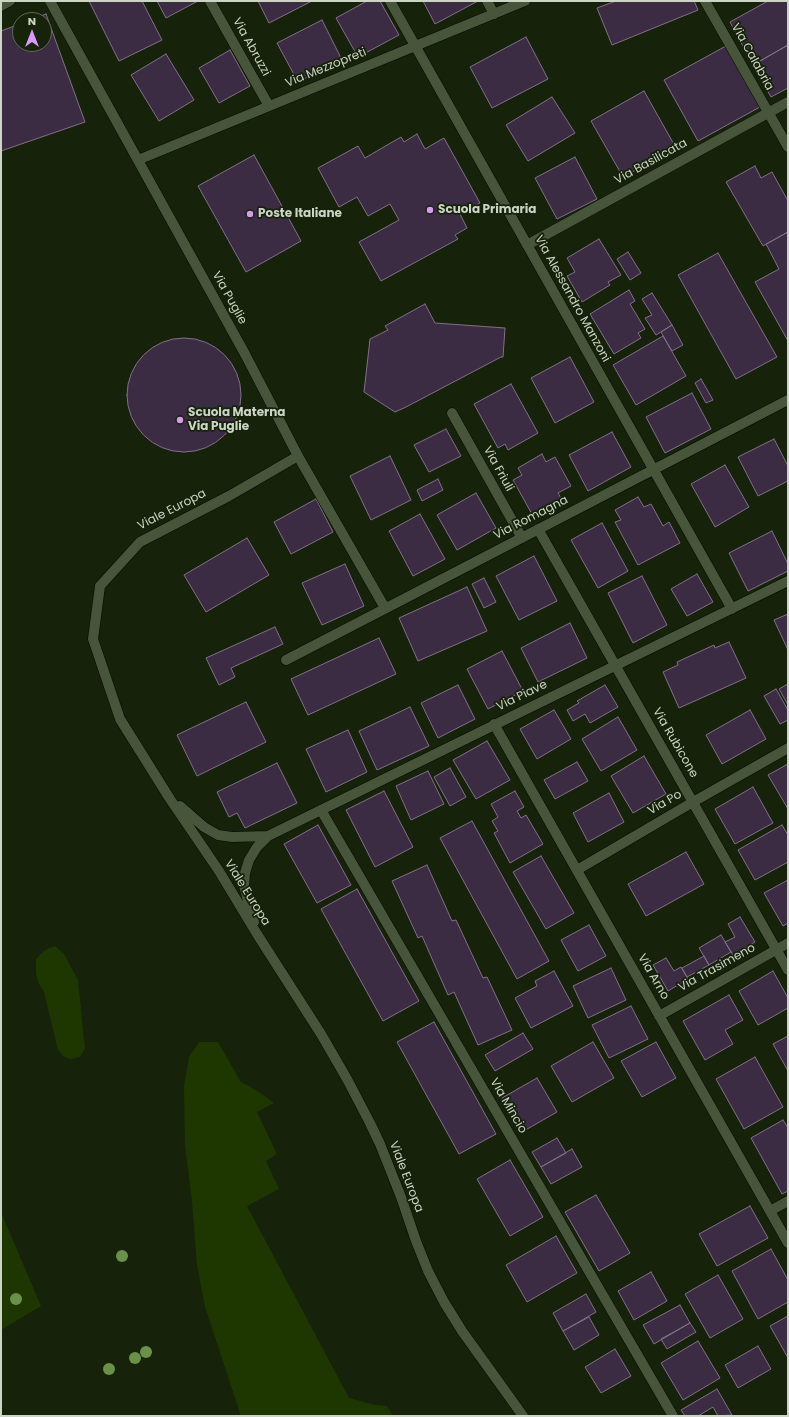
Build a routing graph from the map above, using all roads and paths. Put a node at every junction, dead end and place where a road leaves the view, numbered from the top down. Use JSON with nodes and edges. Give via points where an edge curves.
{"nodes":[{"id":1,"x":10,"y":1,"type":"edge"},
{"id":2,"x":50,"y":1,"type":"edge"},
{"id":3,"x":210,"y":1,"type":"edge"},
{"id":4,"x":390,"y":1,"type":"edge"},
{"id":5,"x":487,"y":1,"type":"edge"},
{"id":6,"x":525,"y":1,"type":"edge"},
{"id":7,"x":706,"y":1,"type":"edge"},
{"id":8,"x":1,"y":6,"type":"edge"},
{"id":9,"x":494,"y":14,"type":"junction"},
{"id":10,"x":415,"y":46,"type":"junction"},
{"id":11,"x":788,"y":102,"type":"edge"},
{"id":12,"x":269,"y":106,"type":"junction"},
{"id":13,"x":768,"y":112,"type":"junction"},
{"id":14,"x":788,"y":147,"type":"edge"},
{"id":15,"x":138,"y":160,"type":"junction"},
{"id":16,"x":527,"y":245,"type":"junction"},
{"id":17,"x":788,"y":400,"type":"edge"},
{"id":18,"x":452,"y":412,"type":"dead end"},
{"id":19,"x":298,"y":456,"type":"junction"},
{"id":20,"x":653,"y":470,"type":"junction"},
{"id":21,"x":538,"y":529,"type":"junction"},
{"id":22,"x":522,"y":538,"type":"junction"},
{"id":23,"x":788,"y":581,"type":"edge"},
{"id":24,"x":385,"y":608,"type":"junction"},
{"id":25,"x":732,"y":609,"type":"junction"},
{"id":26,"x":286,"y":660,"type":"dead end"},
{"id":27,"x":616,"y":666,"type":"junction"},
{"id":28,"x":494,"y":724,"type":"junction"},
{"id":29,"x":788,"y":748,"type":"edge"},
{"id":30,"x":170,"y":799,"type":"junction"},
{"id":31,"x":693,"y":802,"type":"junction"},
{"id":32,"x":321,"y":810,"type":"junction"},
{"id":33,"x":268,"y":836,"type":"junction"},
{"id":34,"x":577,"y":870,"type":"junction"},
{"id":35,"x":257,"y":934,"type":"junction"},
{"id":36,"x":788,"y":943,"type":"edge"},
{"id":37,"x":776,"y":950,"type":"junction"},
{"id":38,"x":788,"y":970,"type":"edge"},
{"id":39,"x":659,"y":1016,"type":"junction"},
{"id":40,"x":788,"y":1201,"type":"edge"},
{"id":41,"x":770,"y":1211,"type":"junction"},
{"id":42,"x":788,"y":1243,"type":"edge"},
{"id":43,"x":523,"y":1416,"type":"edge"},
{"id":44,"x":673,"y":1416,"type":"edge"}],
"edges":[{"from":1,"to":8,"type":"street"},
{"from":2,"to":15,"type":"street","name":"Via Puglie"},
{"from":3,"to":12,"type":"street","name":"Via Abruzzi"},
{"from":4,"to":10,"type":"street","name":"Via Alessandro Manzoni"},
{"from":5,"to":9,"type":"street"},
{"from":6,"to":9,"type":"street","name":"Via Mezzopreti"},
{"from":7,"to":13,"type":"street","name":"Via Calabria"},
{"from":9,"to":10,"type":"street","name":"Via Mezzopreti"},
{"from":10,"to":12,"type":"street","name":"Via Mezzopreti"},
{"from":10,"to":16,"type":"street","name":"Via Alessandro Manzoni"},
{"from":11,"to":13,"type":"street","name":"Via Basilicata"},
{"from":12,"to":15,"type":"street","name":"Via Mezzopreti"},
{"from":13,"to":14,"type":"street","name":"Via Calabria"},
{"from":13,"to":16,"type":"street","name":"Via Basilicata"},
{"from":15,"to":19,"type":"street","name":"Via Puglie"},
{"from":16,"to":20,"type":"street","name":"Via Alessandro Manzoni"},
{"from":17,"to":20,"type":"street","name":"Via Romagna"},
{"from":18,"to":22,"type":"street","name":"Via Friuli"},
{"from":19,"to":24,"type":"street","name":"Via Puglie"},
{"from":19,"to":30,"type":"street","name":"Viale Europa","via":[[229,496],[140,542],[100,586],[93,639],[95,646],[120,719]]},
{"from":20,"to":21,"type":"street","name":"Via Romagna"},
{"from":20,"to":25,"type":"street","name":"Via Alessandro Manzoni"},
{"from":21,"to":22,"type":"street","name":"Via Romagna"},
{"from":21,"to":27,"type":"street","name":"Via Rubicone"},
{"from":22,"to":24,"type":"street","name":"Via Romagna"},
{"from":23,"to":25,"type":"street","name":"Via Piave"},
{"from":24,"to":26,"type":"street","name":"Via Romagna"},
{"from":25,"to":27,"type":"street","name":"Via Piave"},
{"from":27,"to":28,"type":"street","name":"Via Piave"},
{"from":27,"to":31,"type":"street","name":"Via Rubicone"},
{"from":28,"to":32,"type":"street","name":"Via Piave"},
{"from":28,"to":34,"type":"street","name":"Via Arno"},
{"from":29,"to":31,"type":"street","name":"Via Po"},
{"from":30,"to":33,"type":"street","name":"Via Piave","via":[[218,835]]},
{"from":30,"to":35,"type":"street","name":"Viale Europa","via":[[219,871]]},
{"from":31,"to":34,"type":"street","name":"Via Po"},
{"from":31,"to":37,"type":"street","name":"Via Rubicone"},
{"from":32,"to":33,"type":"street","name":"Via Piave"},
{"from":32,"to":44,"type":"street","name":"Via Mincio"},
{"from":33,"to":35,"type":"street","name":"Via Piave","via":[[257,847],[245,872],[244,886]]},
{"from":34,"to":39,"type":"street","name":"Via Arno"},
{"from":35,"to":43,"type":"street","name":"Viale Europa","via":[[321,1034],[363,1109],[389,1166],[420,1251],[444,1302],[466,1338]]},
{"from":36,"to":37,"type":"street","name":"Via Trasimeno"},
{"from":37,"to":38,"type":"street","name":"Via Rubicone"},
{"from":37,"to":39,"type":"street","name":"Via Trasimeno"},
{"from":39,"to":41,"type":"street","name":"Via Arno"},
{"from":40,"to":41,"type":"street"},
{"from":41,"to":42,"type":"street","name":"Via Arno"}]}
